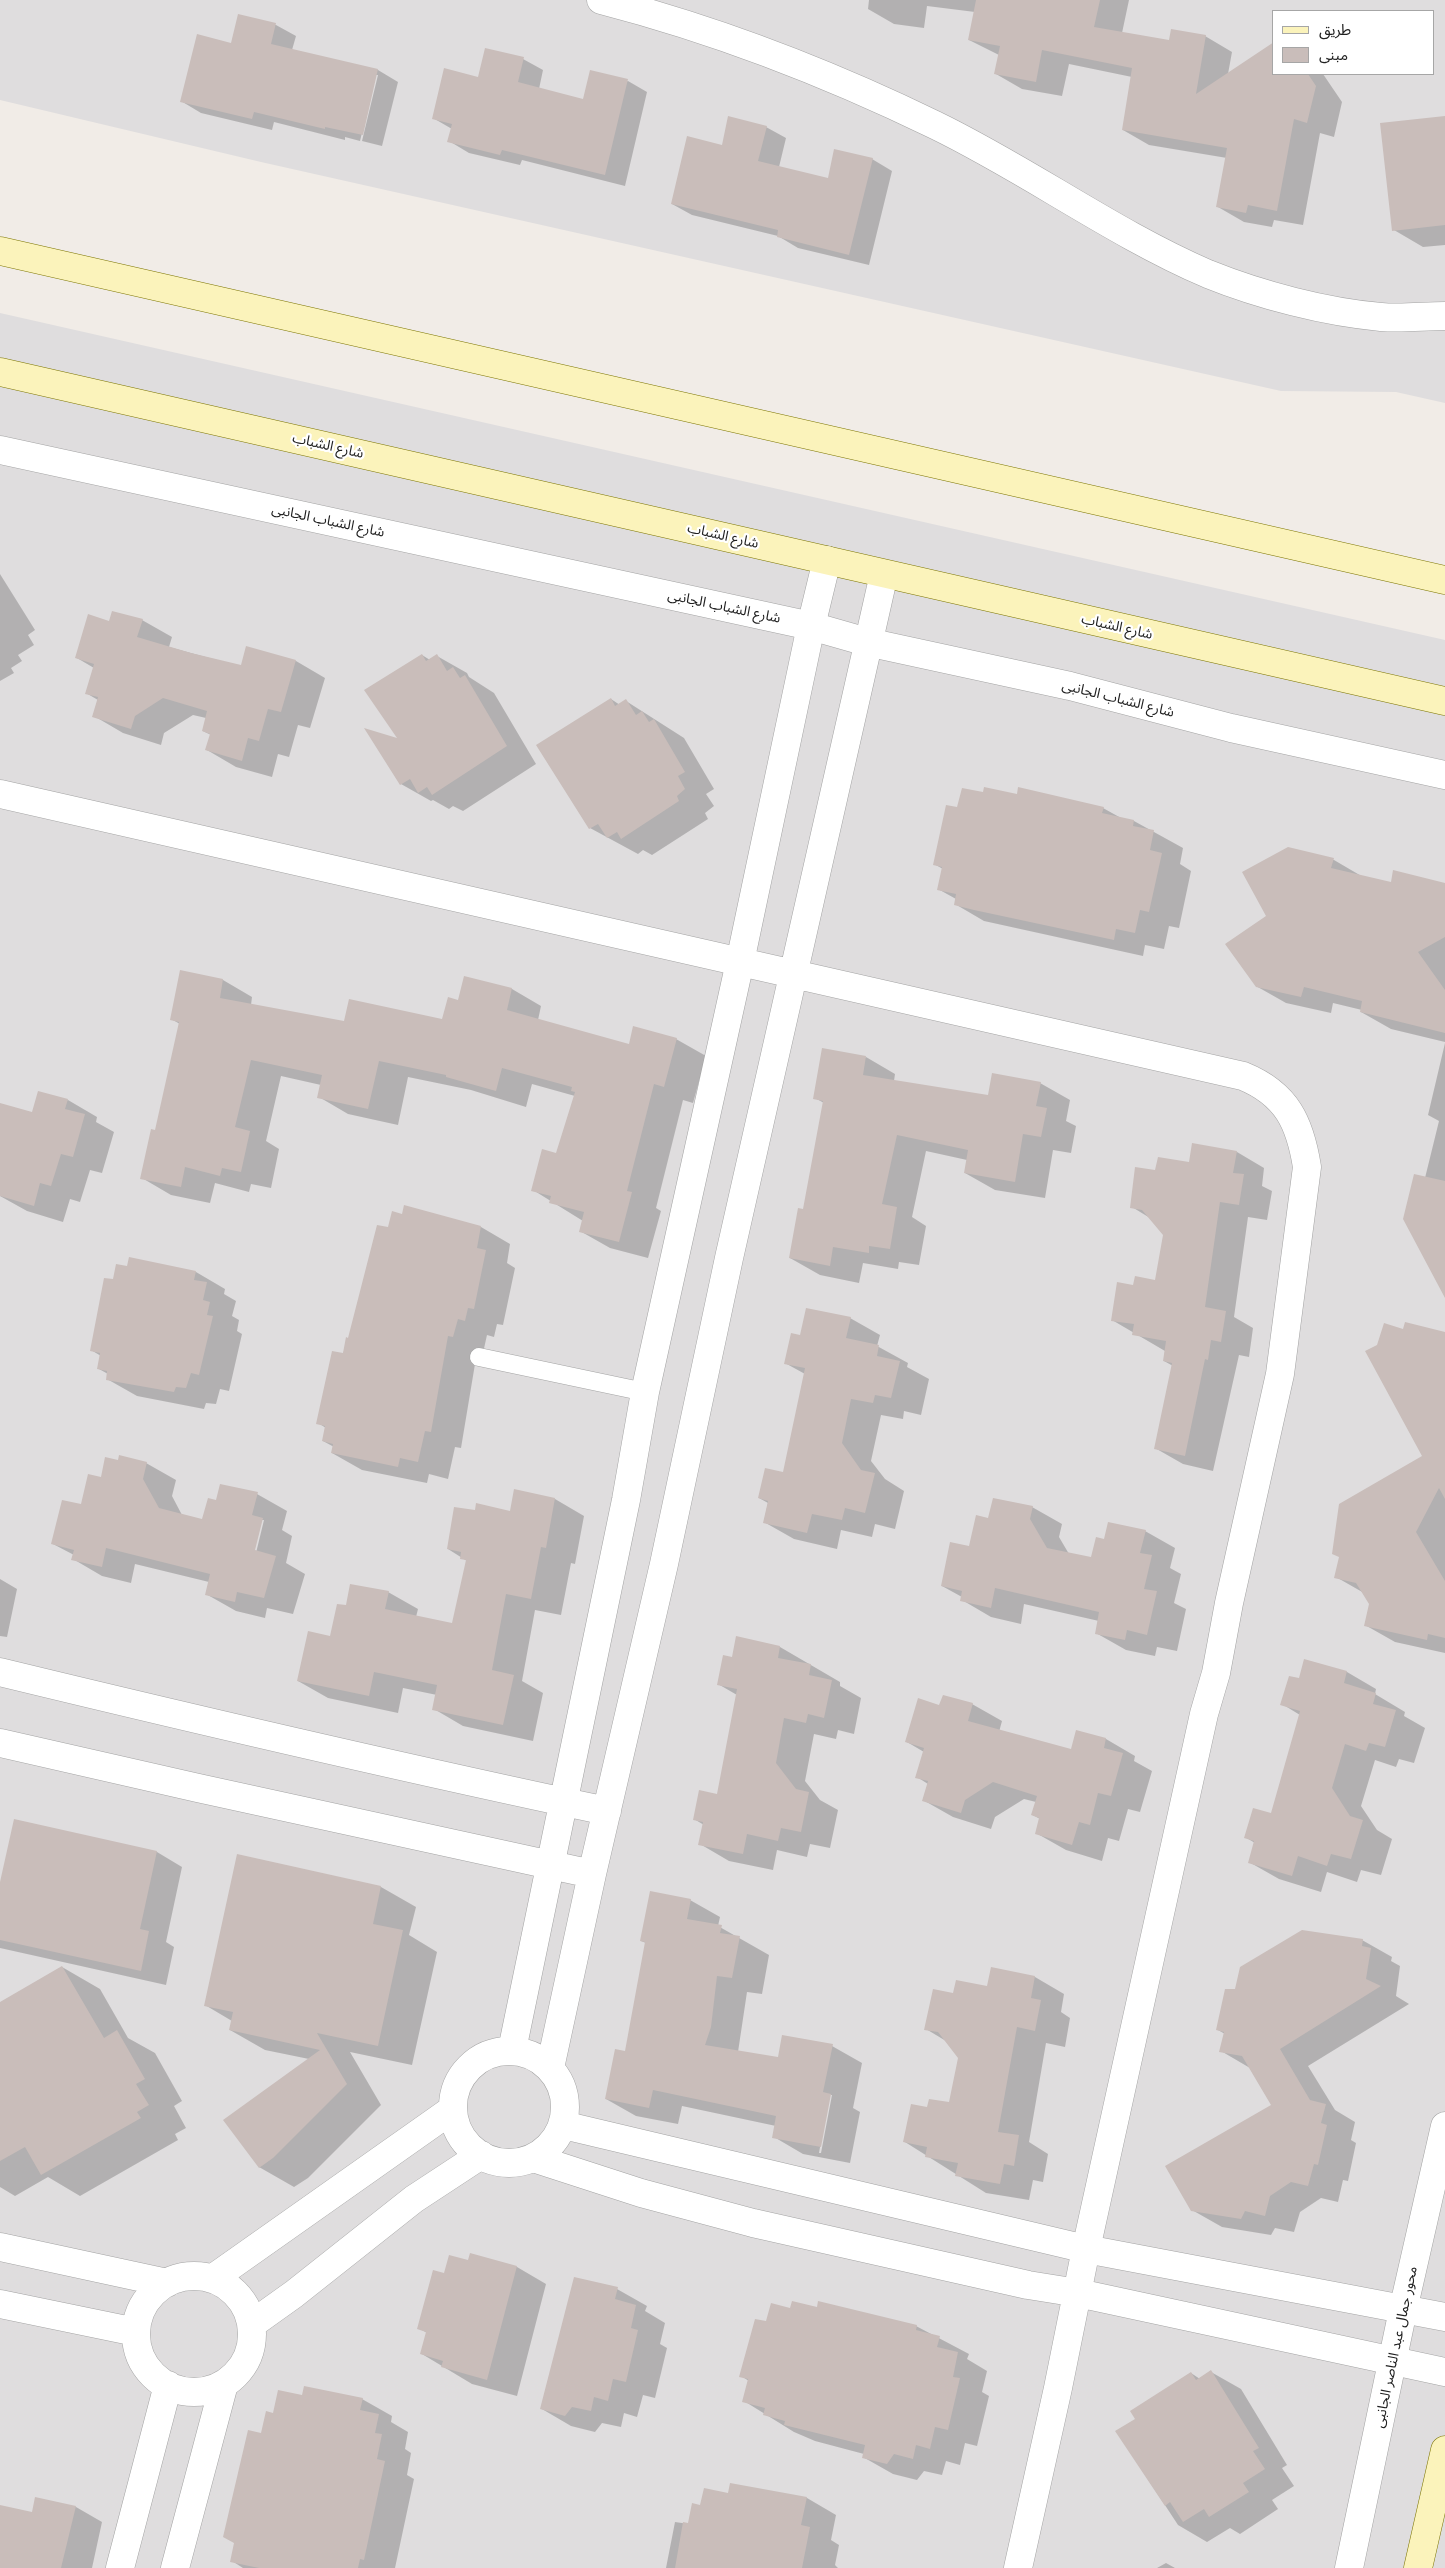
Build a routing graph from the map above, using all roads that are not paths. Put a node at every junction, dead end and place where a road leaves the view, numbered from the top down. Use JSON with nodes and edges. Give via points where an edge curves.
{"nodes":[{"id":1,"x":601,"y":0,"type":"edge"},
{"id":2,"x":0,"y":251,"type":"edge"},
{"id":3,"x":1445,"y":316,"type":"edge"},
{"id":4,"x":0,"y":372,"type":"edge"},
{"id":5,"x":0,"y":450,"type":"edge"},
{"id":6,"x":827,"y":560,"type":"junction"},
{"id":7,"x":884,"y":574,"type":"junction"},
{"id":8,"x":1445,"y":580,"type":"edge"},
{"id":9,"x":811,"y":626,"type":"junction"},
{"id":10,"x":867,"y":642,"type":"junction"},
{"id":11,"x":1445,"y":701,"type":"edge"},
{"id":12,"x":1445,"y":775,"type":"edge"},
{"id":13,"x":0,"y":794,"type":"edge"},
{"id":14,"x":740,"y":962,"type":"junction"},
{"id":15,"x":794,"y":975,"type":"junction"},
{"id":16,"x":479,"y":1357,"type":"dead end"},
{"id":17,"x":645,"y":1392,"type":"junction"},
{"id":18,"x":0,"y":1672,"type":"edge"},
{"id":19,"x":0,"y":1742,"type":"edge"},
{"id":20,"x":564,"y":1802,"type":"junction"},
{"id":21,"x":607,"y":1811,"type":"junction"},
{"id":22,"x":551,"y":1866,"type":"junction"},
{"id":23,"x":592,"y":1874,"type":"junction"},
{"id":24,"x":512,"y":2050,"type":"junction"},
{"id":25,"x":550,"y":2068,"type":"junction"},
{"id":26,"x":453,"y":2109,"type":"junction"},
{"id":27,"x":563,"y":2125,"type":"junction"},
{"id":28,"x":1445,"y":2126,"type":"edge"},
{"id":29,"x":481,"y":2155,"type":"junction"},
{"id":30,"x":533,"y":2158,"type":"junction"},
{"id":31,"x":0,"y":2247,"type":"edge"},
{"id":32,"x":1086,"y":2249,"type":"junction"},
{"id":33,"x":212,"y":2279,"type":"junction"},
{"id":34,"x":167,"y":2283,"type":"junction"},
{"id":35,"x":1078,"y":2293,"type":"junction"},
{"id":36,"x":0,"y":2304,"type":"edge"},
{"id":37,"x":1403,"y":2310,"type":"junction"},
{"id":38,"x":1445,"y":2317,"type":"edge"},
{"id":39,"x":252,"y":2324,"type":"junction"},
{"id":40,"x":136,"y":2332,"type":"junction"},
{"id":41,"x":1394,"y":2360,"type":"junction"},
{"id":42,"x":1445,"y":2372,"type":"edge"},
{"id":43,"x":224,"y":2384,"type":"junction"},
{"id":44,"x":168,"y":2386,"type":"junction"},
{"id":45,"x":1445,"y":2450,"type":"edge"},
{"id":46,"x":120,"y":2568,"type":"edge"},
{"id":47,"x":175,"y":2568,"type":"edge"},
{"id":48,"x":1018,"y":2568,"type":"edge"},
{"id":49,"x":1349,"y":2568,"type":"edge"},
{"id":50,"x":1418,"y":2568,"type":"edge"}],
"edges":[{"from":1,"to":3,"type":"street","via":[[750,48],[866,94],[936,126],[1117,228],[1209,274],[1294,302],[1382,317]]},
{"from":2,"to":8,"type":"main road"},
{"from":4,"to":6,"type":"main road","name":"شارع الشباب"},
{"from":5,"to":9,"type":"street","name":"شارع الشباب الجانبى"},
{"from":6,"to":7,"type":"main road","name":"شارع الشباب"},
{"from":6,"to":9,"type":"street"},
{"from":7,"to":10,"type":"street"},
{"from":7,"to":11,"type":"main road","name":"شارع الشباب"},
{"from":9,"to":10,"type":"street","name":"شارع الشباب الجانبى"},
{"from":9,"to":14,"type":"street"},
{"from":10,"to":12,"type":"street","name":"شارع الشباب الجانبى","via":[[1070,686],[1231,728]]},
{"from":10,"to":15,"type":"street"},
{"from":13,"to":14,"type":"street"},
{"from":14,"to":15,"type":"street"},
{"from":14,"to":17,"type":"street"},
{"from":15,"to":21,"type":"street"},
{"from":15,"to":32,"type":"street","via":[[1243,1076],[1257,1082],[1280,1102],[1292,1115],[1302,1137],[1307,1167],[1280,1374]]},
{"from":16,"to":17,"type":"lane"},
{"from":17,"to":20,"type":"street"},
{"from":18,"to":20,"type":"street","via":[[222,1726]]},
{"from":19,"to":22,"type":"street"},
{"from":20,"to":21,"type":"street"},
{"from":20,"to":22,"type":"street"},
{"from":21,"to":23,"type":"street"},
{"from":22,"to":23,"type":"street"},
{"from":22,"to":24,"type":"street"},
{"from":23,"to":25,"type":"street"},
{"from":24,"to":25,"type":"street","via":[[533,2055]]},
{"from":24,"to":26,"type":"street","via":[[482,2057],[469,2067],[454,2094]]},
{"from":25,"to":27,"type":"street","via":[[565,2095]]},
{"from":26,"to":29,"type":"street","via":[[461,2136]]},
{"from":26,"to":33,"type":"street"},
{"from":27,"to":30,"type":"street","via":[[551,2144]]},
{"from":27,"to":32,"type":"street"},
{"from":28,"to":37,"type":"street","name":"محور جمال عبد الناصر الجانبى"},
{"from":29,"to":30,"type":"street","via":[[498,2162],[516,2163]]},
{"from":29,"to":39,"type":"street","via":[[414,2199]]},
{"from":30,"to":35,"type":"street","via":[[641,2194],[753,2223],[1028,2285]]},
{"from":31,"to":34,"type":"street"},
{"from":32,"to":35,"type":"street"},
{"from":32,"to":37,"type":"street"},
{"from":33,"to":34,"type":"street","via":[[189,2277]]},
{"from":33,"to":39,"type":"street","via":[[238,2296]]},
{"from":34,"to":40,"type":"street","via":[[142,2309]]},
{"from":35,"to":41,"type":"street"},
{"from":35,"to":48,"type":"street"},
{"from":36,"to":40,"type":"street"},
{"from":37,"to":38,"type":"street"},
{"from":37,"to":41,"type":"street","name":"محور جمال عبد الناصر الجانبى"},
{"from":39,"to":43,"type":"street","via":[[252,2342],[247,2358]]},
{"from":40,"to":44,"type":"street","via":[[141,2358],[148,2369]]},
{"from":41,"to":42,"type":"street"},
{"from":41,"to":49,"type":"street","name":"محور جمال عبد الناصر الجانبى"},
{"from":43,"to":44,"type":"street","via":[[196,2392]]},
{"from":43,"to":47,"type":"street"},
{"from":44,"to":46,"type":"street"},
{"from":45,"to":50,"type":"main road"}]}
